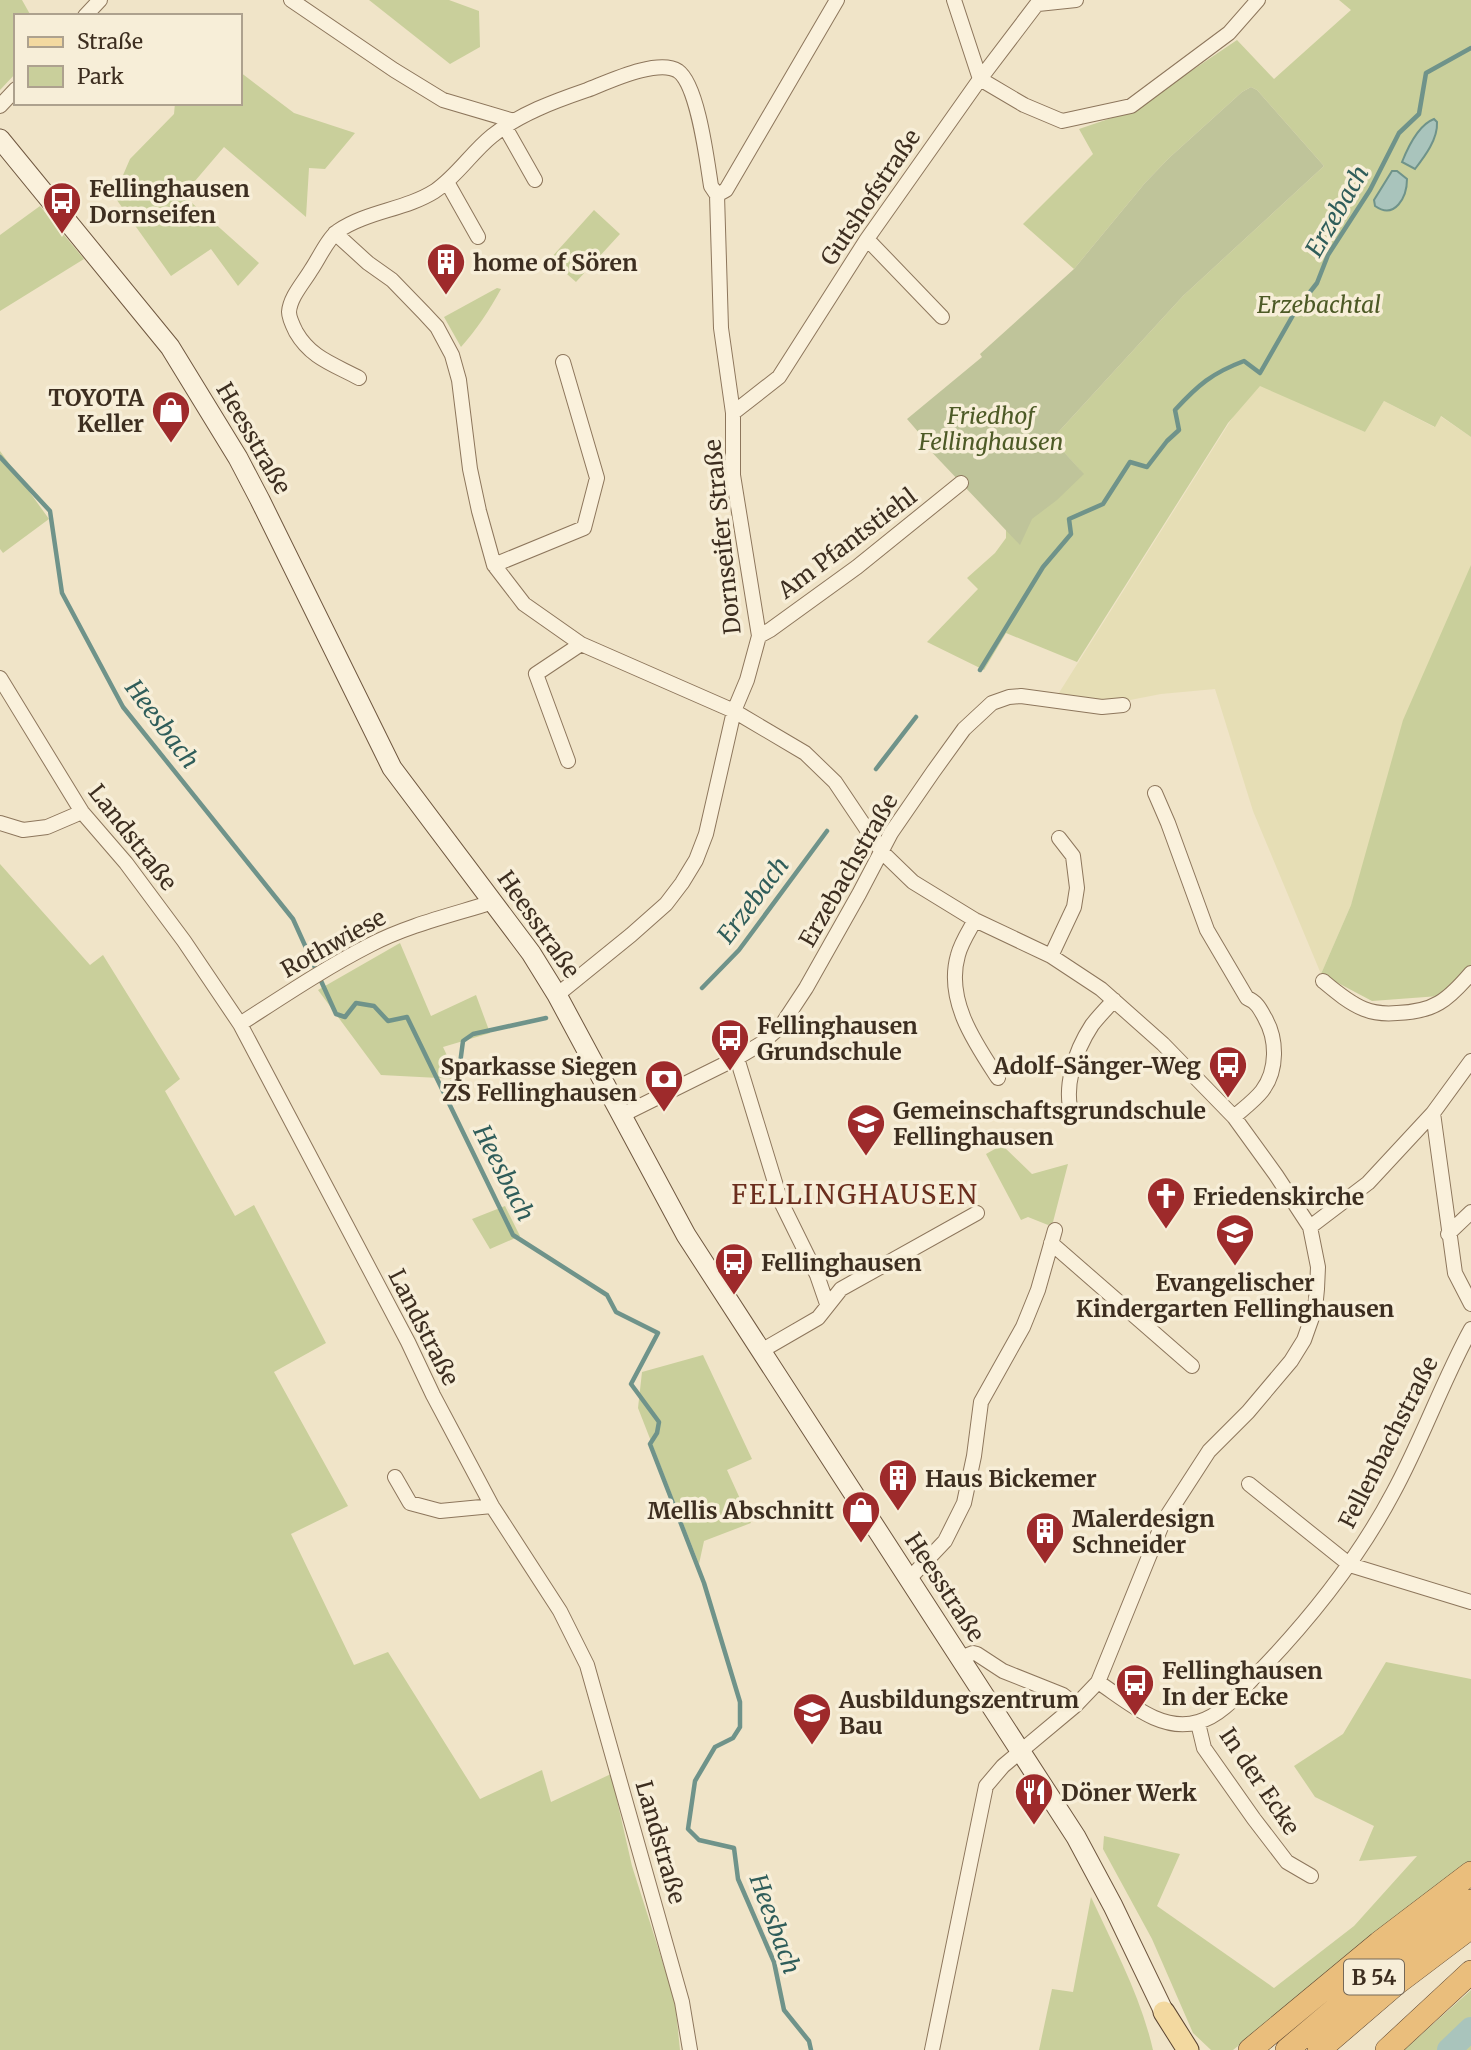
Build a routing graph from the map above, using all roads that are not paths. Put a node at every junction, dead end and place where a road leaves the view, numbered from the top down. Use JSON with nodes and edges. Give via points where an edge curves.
{"nodes":[{"id":1,"x":100,"y":0,"type":"edge"},
{"id":2,"x":291,"y":0,"type":"edge"},
{"id":3,"x":837,"y":0,"type":"edge"},
{"id":4,"x":954,"y":0,"type":"edge"},
{"id":5,"x":1076,"y":0,"type":"edge"},
{"id":6,"x":1258,"y":0,"type":"edge"},
{"id":7,"x":1039,"y":2,"type":"edge"},
{"id":8,"x":87,"y":14,"type":"edge"},
{"id":9,"x":980,"y":79,"type":"junction"},
{"id":10,"x":14,"y":91,"type":"edge"},
{"id":11,"x":0,"y":106,"type":"edge"},
{"id":12,"x":510,"y":124,"type":"junction"},
{"id":13,"x":0,"y":139,"type":"edge"},
{"id":14,"x":535,"y":180,"type":"dead end"},
{"id":15,"x":447,"y":182,"type":"junction"},
{"id":16,"x":717,"y":195,"type":"junction"},
{"id":17,"x":335,"y":233,"type":"junction"},
{"id":18,"x":478,"y":237,"type":"dead end"},
{"id":19,"x":867,"y":239,"type":"junction"},
{"id":20,"x":942,"y":317,"type":"dead end"},
{"id":21,"x":563,"y":362,"type":"dead end"},
{"id":22,"x":359,"y":378,"type":"dead end"},
{"id":23,"x":733,"y":413,"type":"junction"},
{"id":24,"x":961,"y":484,"type":"dead end"},
{"id":25,"x":494,"y":565,"type":"junction"},
{"id":26,"x":759,"y":636,"type":"junction"},
{"id":27,"x":581,"y":644,"type":"junction"},
{"id":28,"x":0,"y":678,"type":"edge"},
{"id":29,"x":1123,"y":705,"type":"dead end"},
{"id":30,"x":734,"y":710,"type":"junction"},
{"id":31,"x":568,"y":761,"type":"dead end"},
{"id":32,"x":1154,"y":793,"type":"dead end"},
{"id":33,"x":82,"y":812,"type":"junction"},
{"id":34,"x":0,"y":823,"type":"edge"},
{"id":35,"x":1059,"y":838,"type":"dead end"},
{"id":36,"x":882,"y":852,"type":"junction"},
{"id":37,"x":493,"y":902,"type":"junction"},
{"id":38,"x":975,"y":920,"type":"junction"},
{"id":39,"x":1051,"y":956,"type":"junction"},
{"id":40,"x":1471,"y":973,"type":"edge"},
{"id":41,"x":1323,"y":981,"type":"dead end"},
{"id":42,"x":557,"y":995,"type":"junction"},
{"id":43,"x":1114,"y":1000,"type":"junction"},
{"id":44,"x":240,"y":1024,"type":"junction"},
{"id":45,"x":737,"y":1058,"type":"junction"},
{"id":46,"x":1471,"y":1061,"type":"edge"},
{"id":47,"x":998,"y":1079,"type":"dead end"},
{"id":48,"x":1433,"y":1112,"type":"junction"},
{"id":49,"x":622,"y":1115,"type":"junction"},
{"id":50,"x":1234,"y":1117,"type":"junction"},
{"id":51,"x":1073,"y":1118,"type":"dead end"},
{"id":52,"x":1471,"y":1212,"type":"edge"},
{"id":53,"x":977,"y":1213,"type":"dead end"},
{"id":54,"x":1310,"y":1227,"type":"junction"},
{"id":55,"x":1448,"y":1234,"type":"junction"},
{"id":56,"x":827,"y":1304,"type":"junction"},
{"id":57,"x":1471,"y":1304,"type":"edge"},
{"id":58,"x":1471,"y":1329,"type":"edge"},
{"id":59,"x":761,"y":1351,"type":"junction"},
{"id":60,"x":1192,"y":1366,"type":"dead end"},
{"id":61,"x":395,"y":1477,"type":"dead end"},
{"id":62,"x":1249,"y":1484,"type":"dead end"},
{"id":63,"x":492,"y":1506,"type":"junction"},
{"id":64,"x":1350,"y":1565,"type":"junction"},
{"id":65,"x":909,"y":1579,"type":"junction"},
{"id":66,"x":1471,"y":1602,"type":"edge"},
{"id":67,"x":960,"y":1658,"type":"junction"},
{"id":68,"x":1098,"y":1682,"type":"junction"},
{"id":69,"x":1076,"y":1704,"type":"junction"},
{"id":70,"x":1198,"y":1723,"type":"junction"},
{"id":71,"x":1021,"y":1752,"type":"junction"},
{"id":72,"x":1471,"y":1873,"type":"edge"},
{"id":73,"x":1311,"y":1876,"type":"dead end"},
{"id":74,"x":1471,"y":1901,"type":"edge"},
{"id":75,"x":1471,"y":1927,"type":"edge"},
{"id":76,"x":1471,"y":1972,"type":"edge"},
{"id":77,"x":1161,"y":2007,"type":"junction"},
{"id":78,"x":690,"y":2050,"type":"edge"},
{"id":79,"x":932,"y":2050,"type":"edge"},
{"id":80,"x":1171,"y":2050,"type":"edge"},
{"id":81,"x":1188,"y":2050,"type":"edge"},
{"id":82,"x":1250,"y":2050,"type":"edge"},
{"id":83,"x":1287,"y":2050,"type":"edge"},
{"id":84,"x":1319,"y":2050,"type":"edge"},
{"id":85,"x":1387,"y":2050,"type":"edge"}],
"edges":[{"from":1,"to":8,"type":"street"},
{"from":2,"to":12,"type":"street","via":[[443,100]]},
{"from":3,"to":16,"type":"street","via":[[726,190]]},
{"from":4,"to":9,"type":"street"},
{"from":5,"to":7,"type":"street"},
{"from":6,"to":9,"type":"street","via":[[1229,33],[1131,106],[1062,121]]},
{"from":7,"to":9,"type":"street","name":"Gutshofstraße"},
{"from":9,"to":19,"type":"street","name":"Gutshofstraße"},
{"from":10,"to":11,"type":"street"},
{"from":12,"to":14,"type":"street"},
{"from":12,"to":15,"type":"street"},
{"from":12,"to":16,"type":"street","name":"Dornseifer Straße","via":[[571,95],[640,71],[661,66],[677,71],[689,84],[695,102]]},
{"from":13,"to":37,"type":"main road","name":"Heesstraße","via":[[170,347],[238,458],[392,768]]},
{"from":15,"to":17,"type":"street","via":[[424,198],[358,220]]},
{"from":15,"to":18,"type":"street"},
{"from":16,"to":23,"type":"street","name":"Dornseifer Straße","via":[[721,328]]},
{"from":17,"to":22,"type":"street","via":[[296,293],[289,312],[312,353]]},
{"from":17,"to":25,"type":"street","via":[[424,313],[452,355],[470,469]]},
{"from":19,"to":20,"type":"street"},
{"from":19,"to":23,"type":"street","name":"Gutshofstraße","via":[[779,377]]},
{"from":21,"to":25,"type":"street","via":[[597,478],[584,528]]},
{"from":23,"to":26,"type":"street","name":"Dornseifer Straße","via":[[733,475]]},
{"from":24,"to":26,"type":"street","name":"Am Pfantstiehl","via":[[857,567]]},
{"from":25,"to":27,"type":"street","via":[[524,604]]},
{"from":26,"to":30,"type":"street","name":"Dornseifer Straße"},
{"from":27,"to":30,"type":"street"},
{"from":27,"to":31,"type":"street","via":[[536,674]]},
{"from":28,"to":33,"type":"street","name":"Landstraße"},
{"from":29,"to":36,"type":"street","name":"Erzebachstraße","via":[[1102,707],[1021,696],[992,704],[964,729]]},
{"from":30,"to":36,"type":"street","via":[[819,765]]},
{"from":30,"to":42,"type":"street","name":"Dornseifer Straße","via":[[706,834],[682,883],[666,904]]},
{"from":32,"to":50,"type":"street","via":[[1207,930],[1247,998],[1259,1008],[1272,1036],[1275,1049],[1263,1090]]},
{"from":33,"to":34,"type":"street","via":[[47,827],[23,830]]},
{"from":33,"to":44,"type":"street","name":"Landstraße","via":[[184,941]]},
{"from":35,"to":39,"type":"street","via":[[1073,856],[1077,888],[1074,907]]},
{"from":36,"to":38,"type":"street","via":[[913,882]]},
{"from":36,"to":45,"type":"street","name":"Erzebachstraße","via":[[781,1026]]},
{"from":37,"to":42,"type":"main road","name":"Heesstraße"},
{"from":37,"to":44,"type":"street","name":"Rothwiese","via":[[371,944]]},
{"from":38,"to":39,"type":"street"},
{"from":38,"to":47,"type":"street","via":[[958,954],[956,992],[973,1041]]},
{"from":39,"to":43,"type":"street"},
{"from":40,"to":41,"type":"street","via":[[1443,1002],[1413,1013],[1362,1008]]},
{"from":42,"to":49,"type":"main road","name":"Heesstraße"},
{"from":43,"to":50,"type":"street"},
{"from":43,"to":51,"type":"street","via":[[1092,1026],[1073,1069],[1068,1094]]},
{"from":44,"to":63,"type":"street","name":"Landstraße"},
{"from":45,"to":49,"type":"street","name":"Erzebachstraße"},
{"from":45,"to":56,"type":"street","via":[[781,1202]]},
{"from":46,"to":48,"type":"street"},
{"from":48,"to":54,"type":"street","via":[[1368,1183]]},
{"from":48,"to":55,"type":"street"},
{"from":49,"to":59,"type":"main road","name":"Heesstraße","via":[[686,1235]]},
{"from":50,"to":54,"type":"street"},
{"from":52,"to":55,"type":"street"},
{"from":53,"to":56,"type":"street","via":[[841,1289]]},
{"from":54,"to":68,"type":"street","via":[[1317,1289],[1304,1340],[1291,1361],[1209,1451],[1163,1522]]},
{"from":55,"to":57,"type":"street","via":[[1455,1273]]},
{"from":56,"to":59,"type":"street","via":[[818,1318]]},
{"from":58,"to":64,"type":"street","name":"Fellenbachstraße","via":[[1394,1492]]},
{"from":59,"to":65,"type":"main road","name":"Heesstraße"},
{"from":60,"to":65,"type":"street","via":[[1053,1237],[1023,1327],[981,1402],[964,1503],[945,1541]]},
{"from":61,"to":63,"type":"street","via":[[410,1503],[440,1511]]},
{"from":62,"to":64,"type":"street"},
{"from":63,"to":78,"type":"street","name":"Landstraße","via":[[560,1611],[587,1665],[682,2002]]},
{"from":64,"to":66,"type":"street"},
{"from":64,"to":70,"type":"street","name":"Fellenbachstraße","via":[[1290,1640],[1218,1713]]},
{"from":65,"to":67,"type":"main road","name":"Heesstraße"},
{"from":67,"to":69,"type":"street","via":[[977,1654]]},
{"from":67,"to":71,"type":"main road","name":"Heesstraße"},
{"from":68,"to":69,"type":"street"},
{"from":68,"to":70,"type":"street","name":"In der Ecke","via":[[1152,1717],[1171,1724]]},
{"from":69,"to":71,"type":"street"},
{"from":70,"to":73,"type":"street","name":"In der Ecke","via":[[1204,1748],[1254,1819],[1287,1862]]},
{"from":71,"to":77,"type":"main road","name":"Heesstraße","via":[[1076,1837]]},
{"from":71,"to":79,"type":"street","via":[[986,1786]]},
{"from":72,"to":82,"type":"highway"},
{"from":74,"to":83,"type":"highway","number":"B 54"},
{"from":75,"to":84,"type":"highway","number":"B 54"},
{"from":76,"to":85,"type":"highway"},
{"from":77,"to":80,"type":"main road","name":"Heesstraße"},
{"from":77,"to":81,"type":"main road","name":"Heesstraße"}]}
